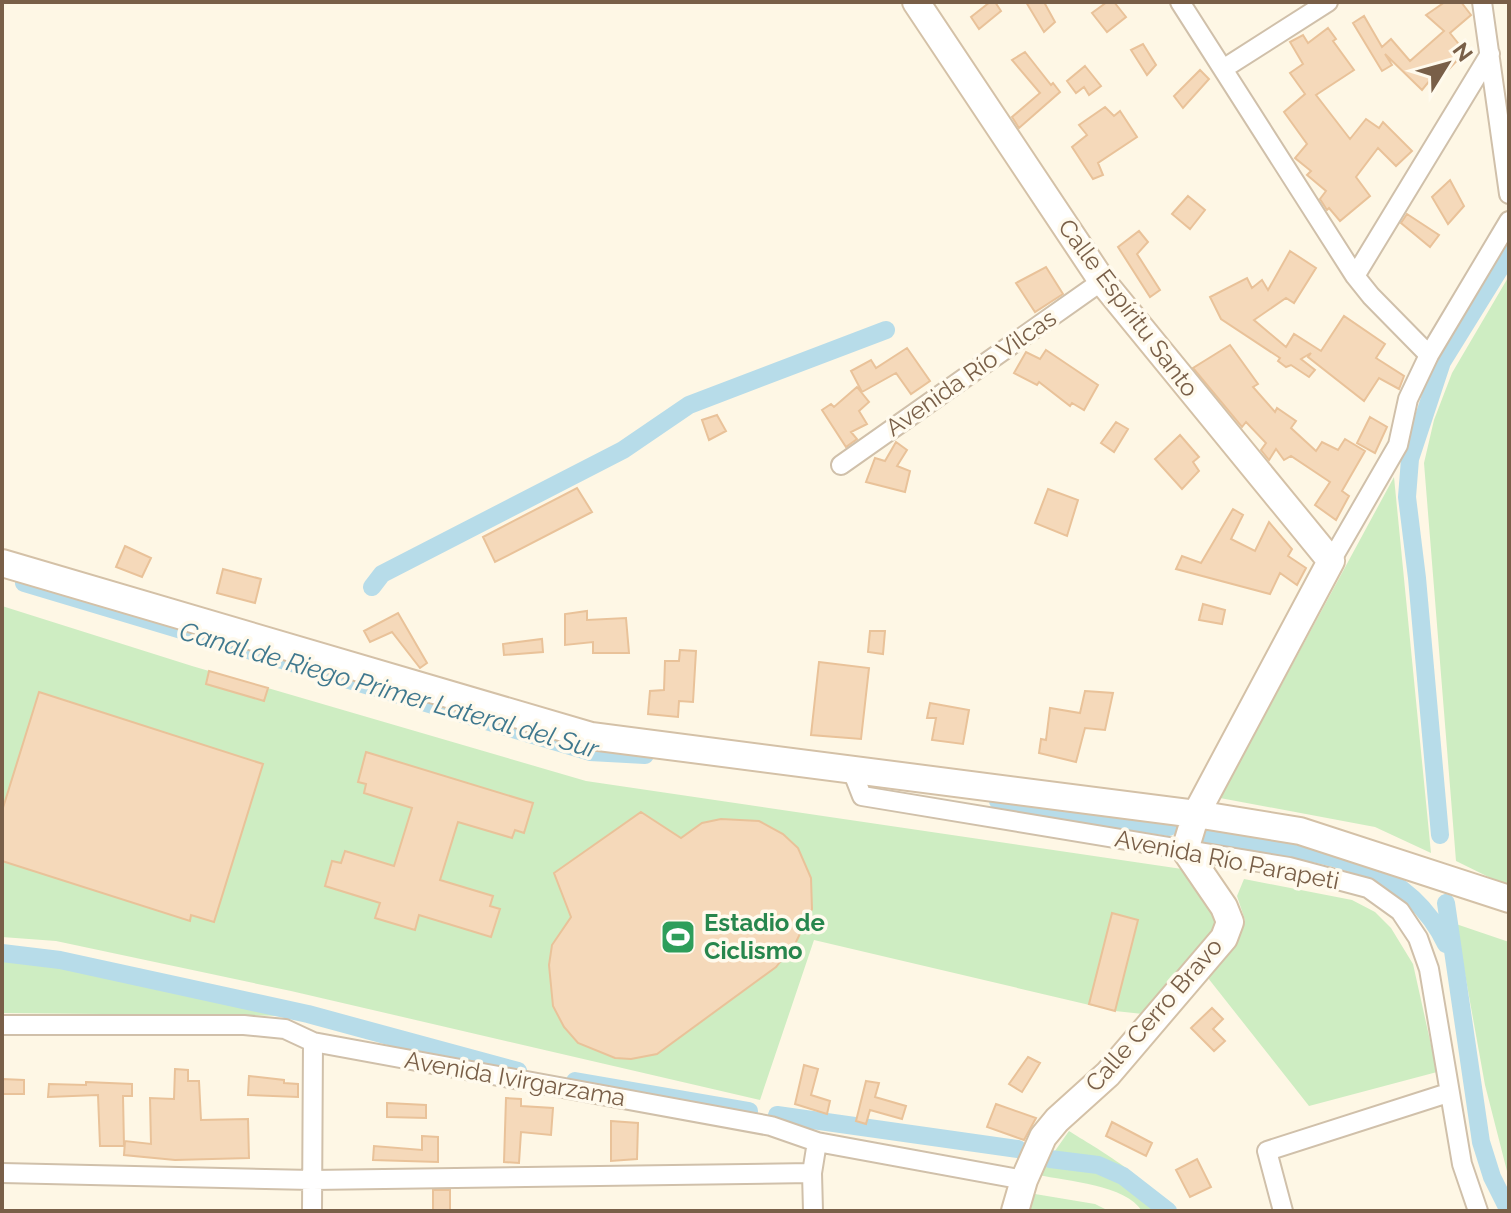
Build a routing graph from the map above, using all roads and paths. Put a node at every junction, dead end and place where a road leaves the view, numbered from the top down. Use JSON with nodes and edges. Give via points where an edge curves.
{"nodes":[{"id":1,"x":916,"y":2,"type":"edge"},
{"id":2,"x":1180,"y":2,"type":"edge"},
{"id":3,"x":1328,"y":2,"type":"edge"},
{"id":4,"x":1482,"y":2,"type":"edge"},
{"id":5,"x":1490,"y":54,"type":"junction"},
{"id":6,"x":1223,"y":69,"type":"junction"},
{"id":7,"x":1509,"y":194,"type":"edge"},
{"id":8,"x":1509,"y":221,"type":"edge"},
{"id":9,"x":1355,"y":276,"type":"junction"},
{"id":10,"x":1102,"y":281,"type":"junction"},
{"id":11,"x":1429,"y":355,"type":"junction"},
{"id":12,"x":841,"y":465,"type":"dead end"},
{"id":13,"x":1331,"y":561,"type":"junction"},
{"id":14,"x":2,"y":563,"type":"edge"},
{"id":15,"x":851,"y":768,"type":"junction"},
{"id":16,"x":1196,"y":814,"type":"junction"},
{"id":17,"x":1185,"y":850,"type":"junction"},
{"id":18,"x":1509,"y":899,"type":"edge"},
{"id":19,"x":2,"y":1025,"type":"edge"},
{"id":20,"x":313,"y":1042,"type":"junction"},
{"id":21,"x":1448,"y":1093,"type":"junction"},
{"id":22,"x":817,"y":1142,"type":"junction"},
{"id":23,"x":2,"y":1173,"type":"edge"},
{"id":24,"x":812,"y":1173,"type":"junction"},
{"id":25,"x":312,"y":1180,"type":"junction"},
{"id":26,"x":1024,"y":1180,"type":"junction"},
{"id":27,"x":312,"y":1211,"type":"edge"},
{"id":28,"x":813,"y":1211,"type":"edge"},
{"id":29,"x":1015,"y":1211,"type":"edge"},
{"id":30,"x":1283,"y":1211,"type":"edge"},
{"id":31,"x":1478,"y":1211,"type":"edge"}],
"edges":[{"from":1,"to":10,"type":"street","name":"Calle Espíritu Santo"},
{"from":2,"to":6,"type":"street"},
{"from":3,"to":6,"type":"street"},
{"from":4,"to":5,"type":"street"},
{"from":5,"to":7,"type":"street"},
{"from":5,"to":9,"type":"street"},
{"from":6,"to":9,"type":"street"},
{"from":8,"to":11,"type":"street"},
{"from":9,"to":11,"type":"street"},
{"from":10,"to":12,"type":"street","name":"Avenida Río Vilcas"},
{"from":10,"to":13,"type":"street","name":"Calle Espíritu Santo"},
{"from":11,"to":13,"type":"street","via":[[1408,399],[1398,445]]},
{"from":13,"to":16,"type":"street"},
{"from":14,"to":15,"type":"street","name":"Avenida Río Parapeti","via":[[591,736]]},
{"from":15,"to":16,"type":"street","name":"Avenida Río Parapeti"},
{"from":15,"to":17,"type":"street","name":"Avenida Río Parapeti","via":[[862,796]]},
{"from":16,"to":17,"type":"street"},
{"from":16,"to":18,"type":"street","name":"Avenida Río Parapeti","via":[[1300,831]]},
{"from":17,"to":21,"type":"street","name":"Avenida Río Parapeti","via":[[1289,867],[1368,888],[1400,911],[1418,938],[1429,969]]},
{"from":17,"to":26,"type":"street","name":"Calle Cerro Bravo","via":[[1224,907],[1230,922],[1224,938],[1108,1074],[1057,1120],[1043,1137]]},
{"from":19,"to":20,"type":"street","name":"Avenida Ivirgarzama","via":[[244,1025],[285,1029]]},
{"from":20,"to":22,"type":"street","name":"Avenida Ivirgarzama","via":[[771,1126]]},
{"from":20,"to":25,"type":"street"},
{"from":21,"to":30,"type":"street","via":[[1267,1151]]},
{"from":21,"to":31,"type":"street","name":"Avenida Río Parapeti"},
{"from":22,"to":24,"type":"street"},
{"from":22,"to":26,"type":"street","name":"Avenida Ivirgarzama"},
{"from":23,"to":25,"type":"street"},
{"from":24,"to":25,"type":"street"},
{"from":24,"to":28,"type":"street"},
{"from":25,"to":27,"type":"street"},
{"from":26,"to":29,"type":"street","name":"Calle Cerro Bravo"}]}
